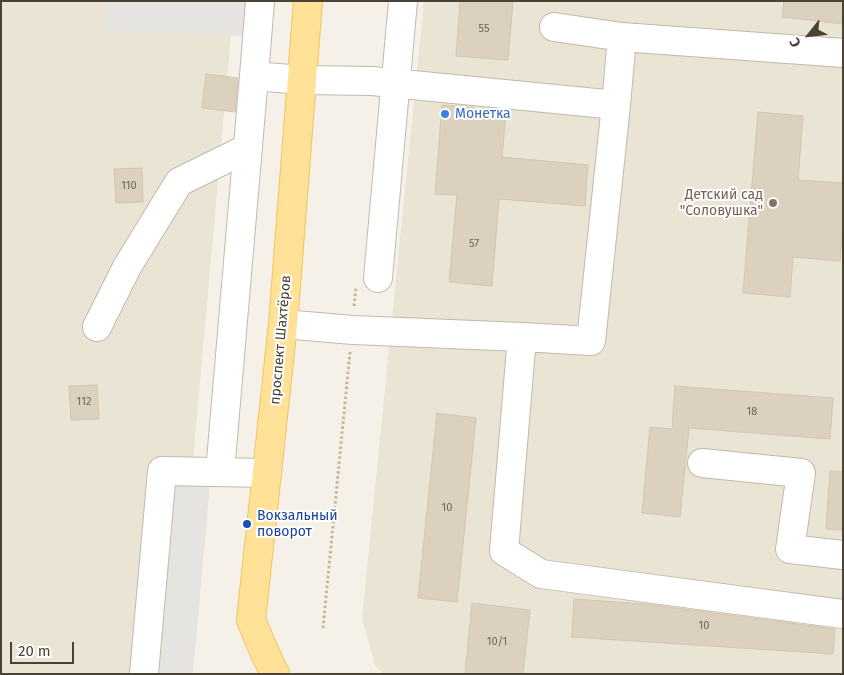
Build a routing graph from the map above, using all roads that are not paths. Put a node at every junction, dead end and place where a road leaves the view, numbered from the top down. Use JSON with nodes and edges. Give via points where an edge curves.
{"nodes":[{"id":1,"x":260,"y":1,"type":"edge"},
{"id":2,"x":308,"y":1,"type":"edge"},
{"id":3,"x":403,"y":1,"type":"edge"},
{"id":4,"x":554,"y":27,"type":"dead end"},
{"id":5,"x":622,"y":37,"type":"junction"},
{"id":6,"x":843,"y":53,"type":"edge"},
{"id":7,"x":254,"y":76,"type":"junction"},
{"id":8,"x":302,"y":80,"type":"junction"},
{"id":9,"x":395,"y":83,"type":"junction"},
{"id":10,"x":616,"y":105,"type":"junction"},
{"id":11,"x":248,"y":148,"type":"junction"},
{"id":12,"x":378,"y":278,"type":"dead end"},
{"id":13,"x":283,"y":324,"type":"junction"},
{"id":14,"x":97,"y":327,"type":"dead end"},
{"id":15,"x":522,"y":336,"type":"junction"},
{"id":16,"x":702,"y":463,"type":"dead end"},
{"id":17,"x":220,"y":472,"type":"junction"},
{"id":18,"x":267,"y":473,"type":"junction"},
{"id":19,"x":843,"y":555,"type":"edge"},
{"id":20,"x":843,"y":614,"type":"edge"},
{"id":21,"x":144,"y":674,"type":"edge"},
{"id":22,"x":275,"y":674,"type":"edge"}],
"edges":[{"from":1,"to":7,"type":"street"},
{"from":2,"to":8,"type":"main road","name":"проспект Шахтёров"},
{"from":3,"to":9,"type":"street"},
{"from":4,"to":5,"type":"street"},
{"from":5,"to":6,"type":"street"},
{"from":5,"to":10,"type":"street"},
{"from":7,"to":8,"type":"street"},
{"from":7,"to":11,"type":"street"},
{"from":8,"to":9,"type":"street"},
{"from":8,"to":13,"type":"main road","name":"проспект Шахтёров"},
{"from":9,"to":10,"type":"street"},
{"from":9,"to":12,"type":"street"},
{"from":10,"to":15,"type":"street","via":[[591,341]]},
{"from":11,"to":14,"type":"street","via":[[179,182],[127,266]]},
{"from":11,"to":17,"type":"street"},
{"from":13,"to":15,"type":"street"},
{"from":13,"to":18,"type":"main road","name":"проспект Шахтёров"},
{"from":15,"to":20,"type":"street","via":[[504,552],[541,574]]},
{"from":16,"to":19,"type":"street","via":[[800,474],[790,549]]},
{"from":17,"to":18,"type":"street"},
{"from":17,"to":21,"type":"street","via":[[162,471]]},
{"from":18,"to":22,"type":"main road","name":"проспект Шахтёров","via":[[252,620]]}]}
